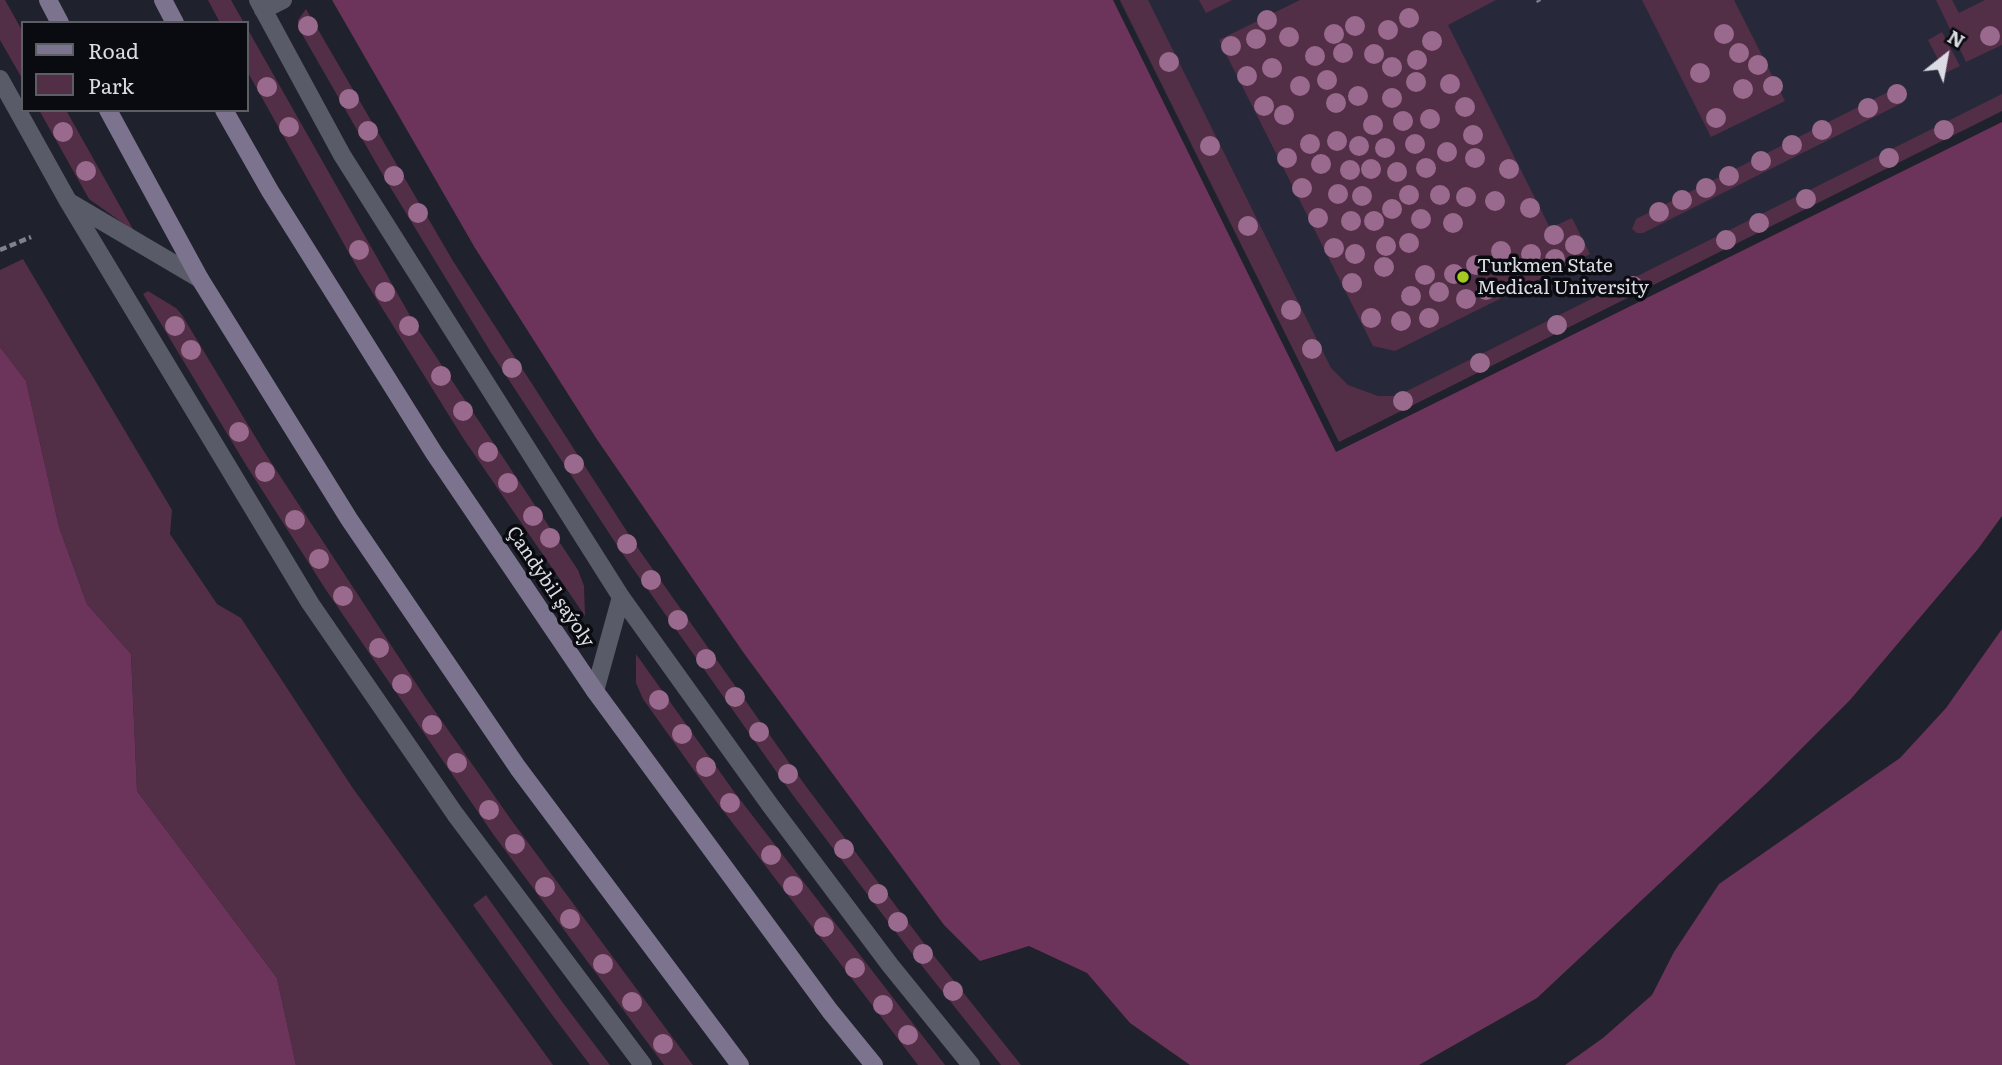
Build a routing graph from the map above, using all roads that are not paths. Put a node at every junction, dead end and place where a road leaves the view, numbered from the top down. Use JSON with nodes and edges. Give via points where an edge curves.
{"nodes":[{"id":1,"x":48,"y":0,"type":"edge"},
{"id":2,"x":163,"y":0,"type":"edge"},
{"id":3,"x":283,"y":0,"type":"edge"},
{"id":4,"x":260,"y":5,"type":"edge"},
{"id":5,"x":59,"y":21,"type":"edge"},
{"id":6,"x":174,"y":21,"type":"edge"},
{"id":7,"x":0,"y":79,"type":"edge"},
{"id":8,"x":109,"y":112,"type":"edge"},
{"id":9,"x":225,"y":112,"type":"edge"},
{"id":10,"x":68,"y":201,"type":"junction"},
{"id":11,"x":200,"y":279,"type":"junction"},
{"id":12,"x":621,"y":597,"type":"junction"},
{"id":13,"x":595,"y":691,"type":"junction"},
{"id":14,"x":643,"y":1065,"type":"edge"},
{"id":15,"x":740,"y":1065,"type":"edge"},
{"id":16,"x":874,"y":1065,"type":"edge"},
{"id":17,"x":971,"y":1065,"type":"edge"}],
"edges":[{"from":1,"to":5,"type":"main road"},
{"from":2,"to":6,"type":"main road"},
{"from":3,"to":4,"type":"street"},
{"from":4,"to":12,"type":"street","via":[[342,155]]},
{"from":7,"to":10,"type":"street"},
{"from":8,"to":11,"type":"main road"},
{"from":9,"to":13,"type":"main road","name":"Çandybil şaýoly","via":[[434,453]]},
{"from":10,"to":11,"type":"street"},
{"from":10,"to":14,"type":"street","via":[[310,603],[455,814]]},
{"from":11,"to":15,"type":"main road","via":[[349,519],[510,757]]},
{"from":12,"to":13,"type":"street"},
{"from":12,"to":17,"type":"street","via":[[770,806]]},
{"from":13,"to":16,"type":"main road","name":"Çandybil şaýoly"}]}
